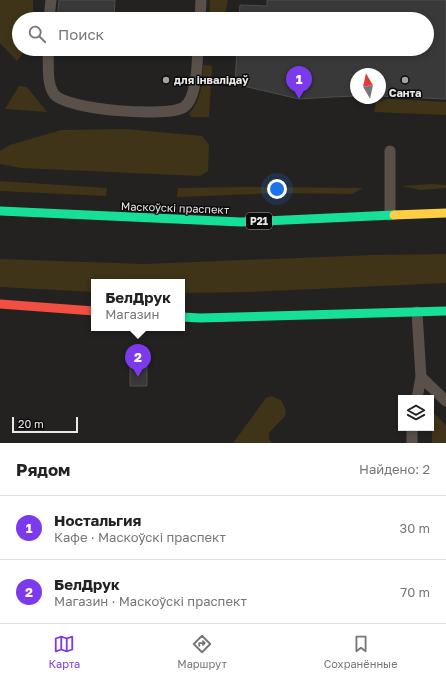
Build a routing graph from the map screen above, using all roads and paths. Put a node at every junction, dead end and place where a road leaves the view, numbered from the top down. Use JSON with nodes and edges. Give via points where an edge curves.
{"nodes":[{"id":1,"x":50,"y":0,"type":"edge"},
{"id":2,"x":202,"y":0,"type":"edge"},
{"id":3,"x":49,"y":12,"type":"edge"},
{"id":4,"x":201,"y":12,"type":"edge"},
{"id":5,"x":48,"y":56,"type":"edge"},
{"id":6,"x":197,"y":56,"type":"edge"},
{"id":7,"x":390,"y":151,"type":"dead end"},
{"id":8,"x":0,"y":211,"type":"edge"},
{"id":9,"x":446,"y":213,"type":"edge"},
{"id":10,"x":390,"y":215,"type":"junction"},
{"id":11,"x":0,"y":304,"type":"edge"},
{"id":12,"x":91,"y":310,"type":"edge"},
{"id":13,"x":446,"y":311,"type":"edge"},
{"id":14,"x":416,"y":312,"type":"junction"},
{"id":15,"x":185,"y":317,"type":"edge"},
{"id":16,"x":421,"y":377,"type":"junction"},
{"id":17,"x":417,"y":395,"type":"edge"},
{"id":18,"x":446,"y":401,"type":"edge"},
{"id":19,"x":412,"y":431,"type":"edge"},
{"id":20,"x":412,"y":443,"type":"edge"}],
"edges":[{"from":1,"to":3,"type":"lane"},
{"from":2,"to":4,"type":"lane"},
{"from":5,"to":6,"type":"lane","via":[[50,84],[60,100],[103,110],[170,112],[185,107],[194,93]]},
{"from":7,"to":10,"type":"lane"},
{"from":8,"to":10,"type":"main road","name":"Маскоўскі праспект","number":"Р21","via":[[242,222]]},
{"from":9,"to":10,"type":"main road","name":"Маскоўскі праспект","number":"Р21"},
{"from":11,"to":12,"type":"main road"},
{"from":13,"to":14,"type":"main road"},
{"from":14,"to":15,"type":"main road"},
{"from":14,"to":16,"type":"lane"},
{"from":16,"to":17,"type":"lane"},
{"from":16,"to":18,"type":"lane"},
{"from":19,"to":20,"type":"lane"}]}
